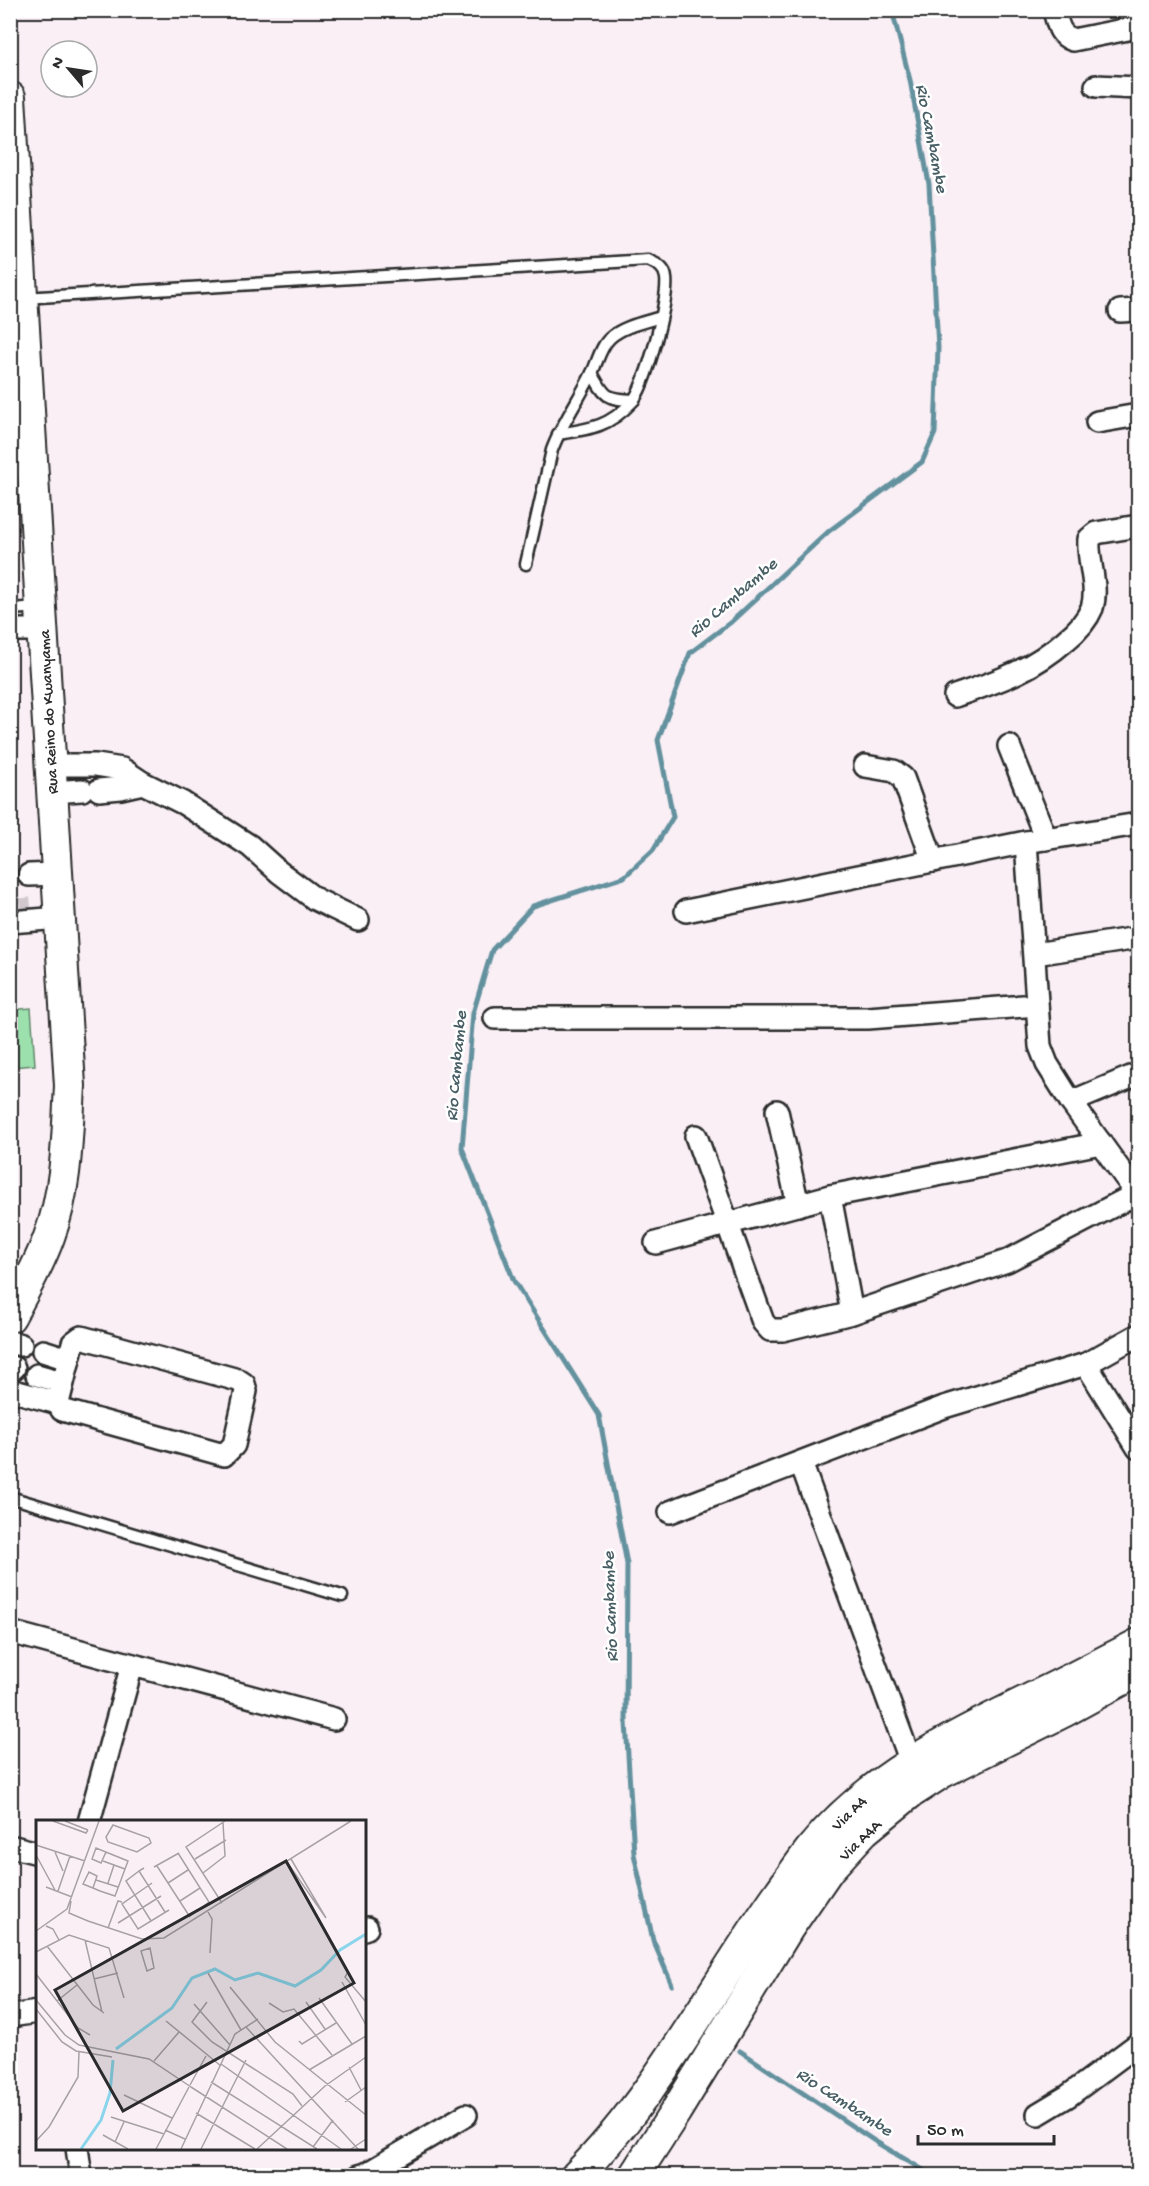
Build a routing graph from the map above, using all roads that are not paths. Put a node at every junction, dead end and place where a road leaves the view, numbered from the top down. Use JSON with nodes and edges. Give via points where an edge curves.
{"nodes":[{"id":1,"x":1054,"y":10,"type":"edge"},
{"id":2,"x":1138,"y":27,"type":"edge"},
{"id":3,"x":1096,"y":86,"type":"dead end"},
{"id":4,"x":1138,"y":88,"type":"edge"},
{"id":5,"x":10,"y":97,"type":"edge"},
{"id":6,"x":22,"y":298,"type":"junction"},
{"id":7,"x":661,"y":317,"type":"junction"},
{"id":8,"x":592,"y":373,"type":"junction"},
{"id":9,"x":634,"y":400,"type":"junction"},
{"id":10,"x":1138,"y":415,"type":"edge"},
{"id":11,"x":1097,"y":422,"type":"dead end"},
{"id":12,"x":558,"y":434,"type":"junction"},
{"id":13,"x":1138,"y":526,"type":"edge"},
{"id":14,"x":526,"y":564,"type":"dead end"},
{"id":15,"x":10,"y":609,"type":"edge"},
{"id":16,"x":42,"y":618,"type":"junction"},
{"id":17,"x":10,"y":630,"type":"edge"},
{"id":18,"x":955,"y":696,"type":"dead end"},
{"id":19,"x":1009,"y":746,"type":"dead end"},
{"id":20,"x":865,"y":766,"type":"dead end"},
{"id":21,"x":51,"y":779,"type":"junction"},
{"id":22,"x":143,"y":783,"type":"junction"},
{"id":23,"x":1138,"y":824,"type":"edge"},
{"id":24,"x":1036,"y":840,"type":"junction"},
{"id":25,"x":933,"y":861,"type":"junction"},
{"id":26,"x":29,"y":876,"type":"edge"},
{"id":27,"x":687,"y":911,"type":"dead end"},
{"id":28,"x":32,"y":912,"type":"edge"},
{"id":29,"x":358,"y":920,"type":"dead end"},
{"id":30,"x":1138,"y":938,"type":"edge"},
{"id":31,"x":1035,"y":954,"type":"junction"},
{"id":32,"x":1037,"y":1005,"type":"junction"},
{"id":33,"x":495,"y":1018,"type":"dead end"},
{"id":34,"x":1138,"y":1074,"type":"edge"},
{"id":35,"x":1071,"y":1102,"type":"junction"},
{"id":36,"x":777,"y":1111,"type":"dead end"},
{"id":37,"x":696,"y":1136,"type":"dead end"},
{"id":38,"x":1101,"y":1143,"type":"junction"},
{"id":39,"x":1138,"y":1194,"type":"edge"},
{"id":40,"x":830,"y":1196,"type":"junction"},
{"id":41,"x":798,"y":1205,"type":"junction"},
{"id":42,"x":727,"y":1223,"type":"junction"},
{"id":43,"x":656,"y":1243,"type":"dead end"},
{"id":44,"x":852,"y":1313,"type":"junction"},
{"id":45,"x":10,"y":1317,"type":"edge"},
{"id":46,"x":1138,"y":1335,"type":"edge"},
{"id":47,"x":43,"y":1351,"type":"dead end"},
{"id":48,"x":68,"y":1359,"type":"junction"},
{"id":49,"x":1086,"y":1364,"type":"junction"},
{"id":50,"x":37,"y":1375,"type":"dead end"},
{"id":51,"x":62,"y":1382,"type":"junction"},
{"id":52,"x":10,"y":1390,"type":"edge"},
{"id":53,"x":58,"y":1403,"type":"junction"},
{"id":54,"x":1138,"y":1448,"type":"edge"},
{"id":55,"x":801,"y":1463,"type":"junction"},
{"id":56,"x":10,"y":1497,"type":"edge"},
{"id":57,"x":670,"y":1512,"type":"dead end"},
{"id":58,"x":342,"y":1596,"type":"dead end"},
{"id":59,"x":10,"y":1632,"type":"edge"},
{"id":60,"x":1138,"y":1644,"type":"edge"},
{"id":61,"x":132,"y":1665,"type":"junction"},
{"id":62,"x":1138,"y":1671,"type":"edge"},
{"id":63,"x":334,"y":1719,"type":"dead end"},
{"id":64,"x":911,"y":1762,"type":"junction"},
{"id":65,"x":89,"y":1820,"type":"edge"},
{"id":66,"x":10,"y":1846,"type":"edge"},
{"id":67,"x":36,"y":1852,"type":"edge"},
{"id":68,"x":778,"y":1919,"type":"junction"},
{"id":69,"x":36,"y":2012,"type":"edge"},
{"id":70,"x":10,"y":2016,"type":"edge"},
{"id":71,"x":1138,"y":2044,"type":"edge"},
{"id":72,"x":1038,"y":2114,"type":"dead end"},
{"id":73,"x":466,"y":2115,"type":"dead end"},
{"id":74,"x":77,"y":2150,"type":"edge"},
{"id":75,"x":81,"y":2175,"type":"edge"},
{"id":76,"x":359,"y":2175,"type":"edge"},
{"id":77,"x":576,"y":2175,"type":"edge"},
{"id":78,"x":634,"y":2175,"type":"edge"}],
"edges":[{"from":1,"to":2,"type":"street","via":[[1059,31],[1073,40]]},
{"from":3,"to":4,"type":"street"},
{"from":5,"to":6,"type":"main road","name":"Rua Reino do Kwanyama"},
{"from":6,"to":7,"type":"lane","via":[[648,260],[660,266],[666,278]]},
{"from":6,"to":16,"type":"main road","name":"Rua Reino do Kwanyama"},
{"from":7,"to":8,"type":"lane","via":[[609,338]]},
{"from":7,"to":9,"type":"lane","via":[[644,381]]},
{"from":8,"to":9,"type":"lane","via":[[602,392],[613,399]]},
{"from":8,"to":12,"type":"lane"},
{"from":9,"to":12,"type":"lane","via":[[598,427]]},
{"from":10,"to":11,"type":"street"},
{"from":12,"to":14,"type":"lane"},
{"from":13,"to":18,"type":"street","via":[[1096,533],[1089,538],[1092,607],[1078,630],[1050,655],[1018,674]]},
{"from":15,"to":16,"type":"lane"},
{"from":16,"to":17,"type":"street"},
{"from":16,"to":21,"type":"main road","name":"Rua Reino do Kwanyama"},
{"from":19,"to":24,"type":"street"},
{"from":20,"to":25,"type":"street","via":[[894,771],[903,778]]},
{"from":21,"to":22,"type":"street","via":[[90,790]]},
{"from":21,"to":22,"type":"street","via":[[96,765],[122,769]]},
{"from":21,"to":26,"type":"main road","name":"Rua Reino do Kwanyama"},
{"from":22,"to":29,"type":"street","via":[[183,803],[250,846],[315,899]]},
{"from":23,"to":24,"type":"street"},
{"from":24,"to":25,"type":"street"},
{"from":24,"to":31,"type":"street"},
{"from":25,"to":27,"type":"street"},
{"from":26,"to":28,"type":"main road","name":"Rua Reino do Kwanyama"},
{"from":28,"to":45,"type":"main road","name":"Rua Reino do Kwanyama","via":[[69,1086],[67,1155],[50,1236]]},
{"from":30,"to":31,"type":"street"},
{"from":31,"to":32,"type":"street"},
{"from":32,"to":33,"type":"street","via":[[868,1018]]},
{"from":32,"to":35,"type":"street","via":[[1040,1046]]},
{"from":34,"to":35,"type":"street"},
{"from":35,"to":38,"type":"street"},
{"from":36,"to":41,"type":"street"},
{"from":37,"to":42,"type":"street"},
{"from":38,"to":39,"type":"street"},
{"from":38,"to":40,"type":"street"},
{"from":39,"to":44,"type":"street","via":[[1006,1261]]},
{"from":40,"to":41,"type":"street"},
{"from":40,"to":44,"type":"street"},
{"from":41,"to":42,"type":"street"},
{"from":42,"to":43,"type":"street"},
{"from":42,"to":44,"type":"street","via":[[763,1322],[770,1330]]},
{"from":46,"to":49,"type":"street"},
{"from":47,"to":48,"type":"street"},
{"from":48,"to":51,"type":"street"},
{"from":48,"to":53,"type":"street","via":[[73,1343],[81,1337],[241,1382],[246,1391],[234,1444],[224,1455],[66,1413]]},
{"from":49,"to":54,"type":"street"},
{"from":49,"to":55,"type":"street","via":[[944,1407]]},
{"from":50,"to":51,"type":"street"},
{"from":51,"to":53,"type":"street"},
{"from":52,"to":53,"type":"street"},
{"from":55,"to":57,"type":"street"},
{"from":55,"to":64,"type":"street"},
{"from":56,"to":58,"type":"lane"},
{"from":59,"to":61,"type":"street"},
{"from":60,"to":64,"type":"main road","name":"Via A4"},
{"from":61,"to":63,"type":"street"},
{"from":61,"to":65,"type":"street"},
{"from":62,"to":68,"type":"main road","name":"Via A4A","via":[[962,1761],[909,1794],[864,1831]]},
{"from":64,"to":68,"type":"main road","name":"Via A4","via":[[875,1786],[818,1841]]},
{"from":66,"to":67,"type":"street"},
{"from":68,"to":77,"type":"main road","name":"Via A4","via":[[612,2137]]},
{"from":68,"to":78,"type":"main road","name":"Via A4A","via":[[676,2111]]},
{"from":69,"to":70,"type":"street"},
{"from":71,"to":72,"type":"street"},
{"from":73,"to":76,"type":"street"},
{"from":74,"to":75,"type":"street"}]}
